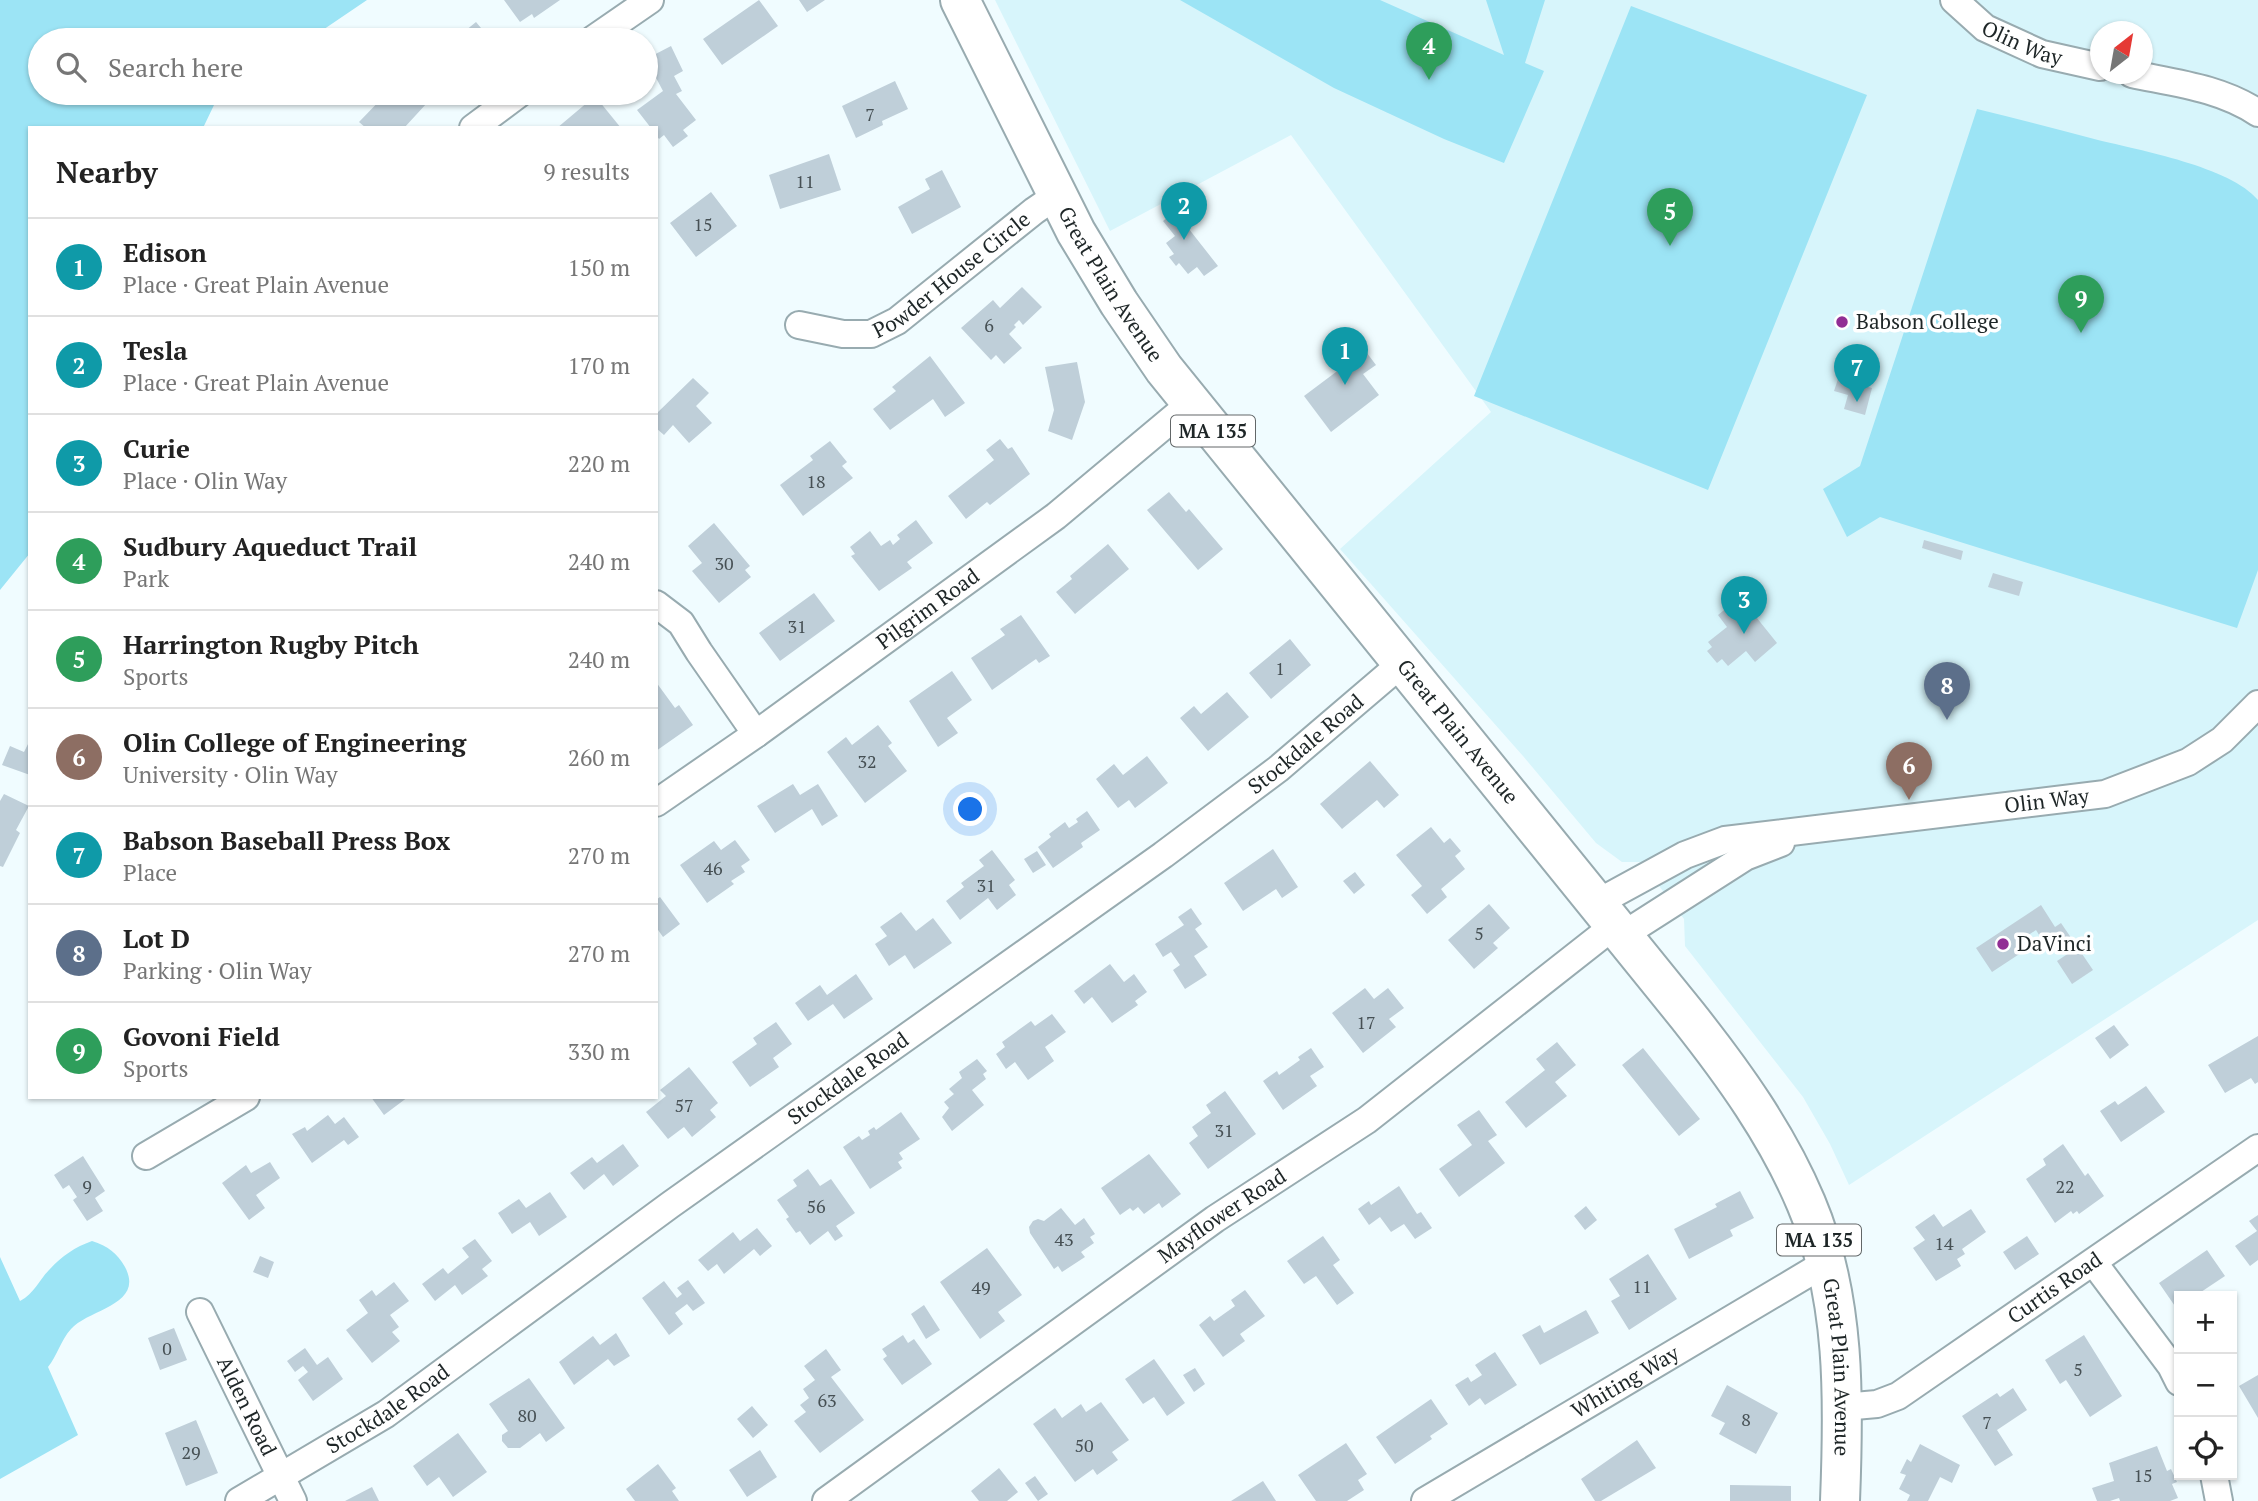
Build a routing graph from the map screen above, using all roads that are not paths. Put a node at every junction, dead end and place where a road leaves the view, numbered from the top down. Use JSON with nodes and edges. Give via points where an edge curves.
{"nodes":[{"id":1,"x":650,"y":0,"type":"edge"},
{"id":2,"x":960,"y":0,"type":"edge"},
{"id":3,"x":1954,"y":0,"type":"edge"},
{"id":4,"x":609,"y":28,"type":"edge"},
{"id":5,"x":2090,"y":65,"type":"edge"},
{"id":6,"x":2153,"y":78,"type":"edge"},
{"id":7,"x":504,"y":105,"type":"edge"},
{"id":8,"x":2258,"y":113,"type":"edge"},
{"id":9,"x":476,"y":126,"type":"edge"},
{"id":10,"x":1056,"y":197,"type":"junction"},
{"id":11,"x":799,"y":325,"type":"dead end"},
{"id":12,"x":1190,"y":404,"type":"junction"},
{"id":13,"x":658,"y":606,"type":"edge"},
{"id":14,"x":1401,"y":664,"type":"junction"},
{"id":15,"x":2258,"y":704,"type":"edge"},
{"id":16,"x":755,"y":734,"type":"junction"},
{"id":17,"x":658,"y":802,"type":"edge"},
{"id":18,"x":1811,"y":832,"type":"junction"},
{"id":19,"x":1612,"y":921,"type":"junction"},
{"id":20,"x":243,"y":1099,"type":"edge"},
{"id":21,"x":2258,"y":1148,"type":"edge"},
{"id":22,"x":146,"y":1156,"type":"dead end"},
{"id":23,"x":2094,"y":1263,"type":"junction"},
{"id":24,"x":1824,"y":1264,"type":"junction"},
{"id":25,"x":200,"y":1312,"type":"dead end"},
{"id":26,"x":2174,"y":1372,"type":"edge"},
{"id":27,"x":1843,"y":1407,"type":"junction"},
{"id":28,"x":282,"y":1476,"type":"junction"},
{"id":29,"x":2215,"y":1480,"type":"edge"},
{"id":30,"x":239,"y":1501,"type":"edge"},
{"id":31,"x":293,"y":1501,"type":"edge"},
{"id":32,"x":826,"y":1501,"type":"edge"},
{"id":33,"x":1425,"y":1501,"type":"edge"},
{"id":34,"x":1840,"y":1501,"type":"edge"},
{"id":35,"x":2219,"y":1501,"type":"edge"}],
"edges":[{"from":1,"to":4,"type":"street"},
{"from":2,"to":10,"type":"main road","name":"Great Plain Avenue","number":"MA 135"},
{"from":3,"to":5,"type":"street","name":"Olin Way","via":[[1985,28],[2042,54]]},
{"from":6,"to":8,"type":"street","via":[[2207,89]]},
{"from":7,"to":9,"type":"street"},
{"from":10,"to":11,"type":"street","name":"Powder House Circle","via":[[897,321],[871,334]]},
{"from":10,"to":12,"type":"main road","name":"Great Plain Avenue","number":"MA 135","via":[[1119,303]]},
{"from":12,"to":14,"type":"main road","name":"Great Plain Avenue","number":"MA 135"},
{"from":12,"to":16,"type":"street","name":"Pilgrim Road","via":[[1056,516]]},
{"from":13,"to":16,"type":"street","via":[[681,623]]},
{"from":14,"to":19,"type":"main road","name":"Great Plain Avenue","number":"MA 135"},
{"from":14,"to":28,"type":"street","name":"Stockdale Road","via":[[1278,769],[1163,855],[670,1205],[386,1415]]},
{"from":15,"to":18,"type":"street","name":"Olin Way","via":[[2222,740],[2188,762],[2105,794]]},
{"from":16,"to":17,"type":"street","name":"Pilgrim Road"},
{"from":18,"to":19,"type":"street","name":"Olin Way"},
{"from":18,"to":19,"type":"street","name":"Olin Way","via":[[1725,841],[1685,855]]},
{"from":19,"to":24,"type":"main road","name":"Great Plain Avenue","number":"MA 135","via":[[1727,1065],[1768,1128],[1806,1203]]},
{"from":19,"to":32,"type":"street","name":"Mayflower Road","via":[[1367,1120],[1215,1219]]},
{"from":20,"to":22,"type":"street"},
{"from":21,"to":23,"type":"street","name":"Curtis Road"},
{"from":23,"to":26,"type":"street"},
{"from":23,"to":27,"type":"street","name":"Curtis Road","via":[[1898,1396],[1877,1404]]},
{"from":24,"to":27,"type":"main road","name":"Great Plain Avenue","number":"MA 135","via":[[1837,1324]]},
{"from":24,"to":33,"type":"street","name":"Whiting Way"},
{"from":25,"to":28,"type":"street","name":"Alden Road"},
{"from":27,"to":34,"type":"main road","name":"Great Plain Avenue","number":"MA 135"},
{"from":28,"to":30,"type":"street","name":"Stockdale Road"},
{"from":28,"to":31,"type":"street","name":"Alden Road"},
{"from":29,"to":35,"type":"street"}]}
